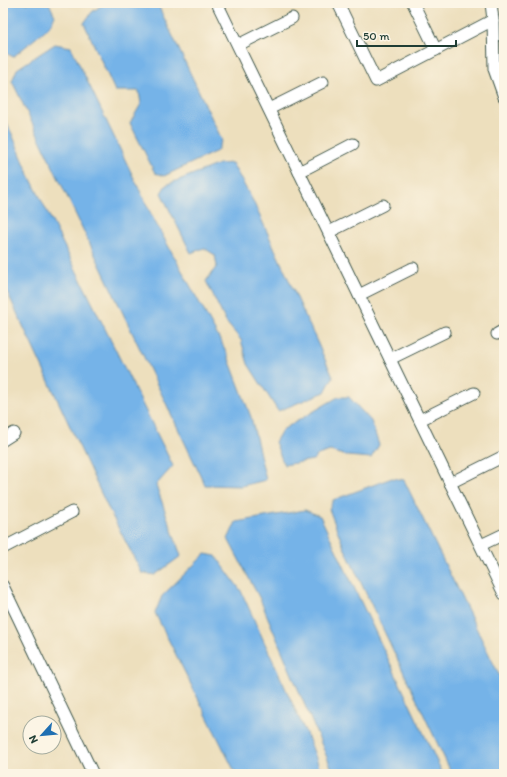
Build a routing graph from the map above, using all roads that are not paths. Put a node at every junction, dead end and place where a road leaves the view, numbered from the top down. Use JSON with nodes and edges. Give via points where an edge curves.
{"nodes":[{"id":1,"x":218,"y":3,"type":"edge"},
{"id":2,"x":338,"y":3,"type":"edge"},
{"id":3,"x":413,"y":3,"type":"edge"},
{"id":4,"x":491,"y":3,"type":"edge"},
{"id":5,"x":292,"y":18,"type":"dead end"},
{"id":6,"x":493,"y":20,"type":"junction"},
{"id":7,"x":238,"y":45,"type":"junction"},
{"id":8,"x":436,"y":50,"type":"junction"},
{"id":9,"x":323,"y":82,"type":"dead end"},
{"id":10,"x":504,"y":97,"type":"edge"},
{"id":11,"x":269,"y":109,"type":"junction"},
{"id":12,"x":353,"y":144,"type":"dead end"},
{"id":13,"x":299,"y":172,"type":"junction"},
{"id":14,"x":383,"y":205,"type":"dead end"},
{"id":15,"x":329,"y":232,"type":"junction"},
{"id":16,"x":413,"y":268,"type":"dead end"},
{"id":17,"x":359,"y":295,"type":"junction"},
{"id":18,"x":444,"y":332,"type":"dead end"},
{"id":19,"x":390,"y":359,"type":"junction"},
{"id":20,"x":474,"y":393,"type":"dead end"},
{"id":21,"x":420,"y":420,"type":"junction"},
{"id":22,"x":14,"y":433,"type":"dead end"},
{"id":23,"x":3,"y":440,"type":"edge"},
{"id":24,"x":504,"y":456,"type":"edge"},
{"id":25,"x":450,"y":483,"type":"junction"},
{"id":26,"x":72,"y":512,"type":"dead end"},
{"id":27,"x":504,"y":534,"type":"edge"},
{"id":28,"x":480,"y":545,"type":"junction"},
{"id":29,"x":3,"y":548,"type":"edge"},
{"id":30,"x":3,"y":586,"type":"edge"},
{"id":31,"x":504,"y":594,"type":"edge"},
{"id":32,"x":92,"y":774,"type":"edge"}],
"edges":[{"from":1,"to":7,"type":"street"},
{"from":2,"to":8,"type":"street","via":[[376,81]]},
{"from":3,"to":8,"type":"street"},
{"from":4,"to":6,"type":"street"},
{"from":5,"to":7,"type":"street"},
{"from":6,"to":8,"type":"street"},
{"from":6,"to":10,"type":"street","via":[[494,69]]},
{"from":7,"to":11,"type":"street"},
{"from":9,"to":11,"type":"street"},
{"from":11,"to":13,"type":"street"},
{"from":12,"to":13,"type":"street"},
{"from":13,"to":15,"type":"street"},
{"from":14,"to":15,"type":"street"},
{"from":15,"to":17,"type":"street"},
{"from":16,"to":17,"type":"street"},
{"from":17,"to":19,"type":"street"},
{"from":18,"to":19,"type":"street"},
{"from":19,"to":21,"type":"street"},
{"from":20,"to":21,"type":"street"},
{"from":21,"to":25,"type":"street"},
{"from":22,"to":23,"type":"street"},
{"from":24,"to":25,"type":"street"},
{"from":25,"to":28,"type":"street"},
{"from":26,"to":29,"type":"street"},
{"from":27,"to":28,"type":"street"},
{"from":28,"to":31,"type":"street"},
{"from":30,"to":32,"type":"street"}]}
